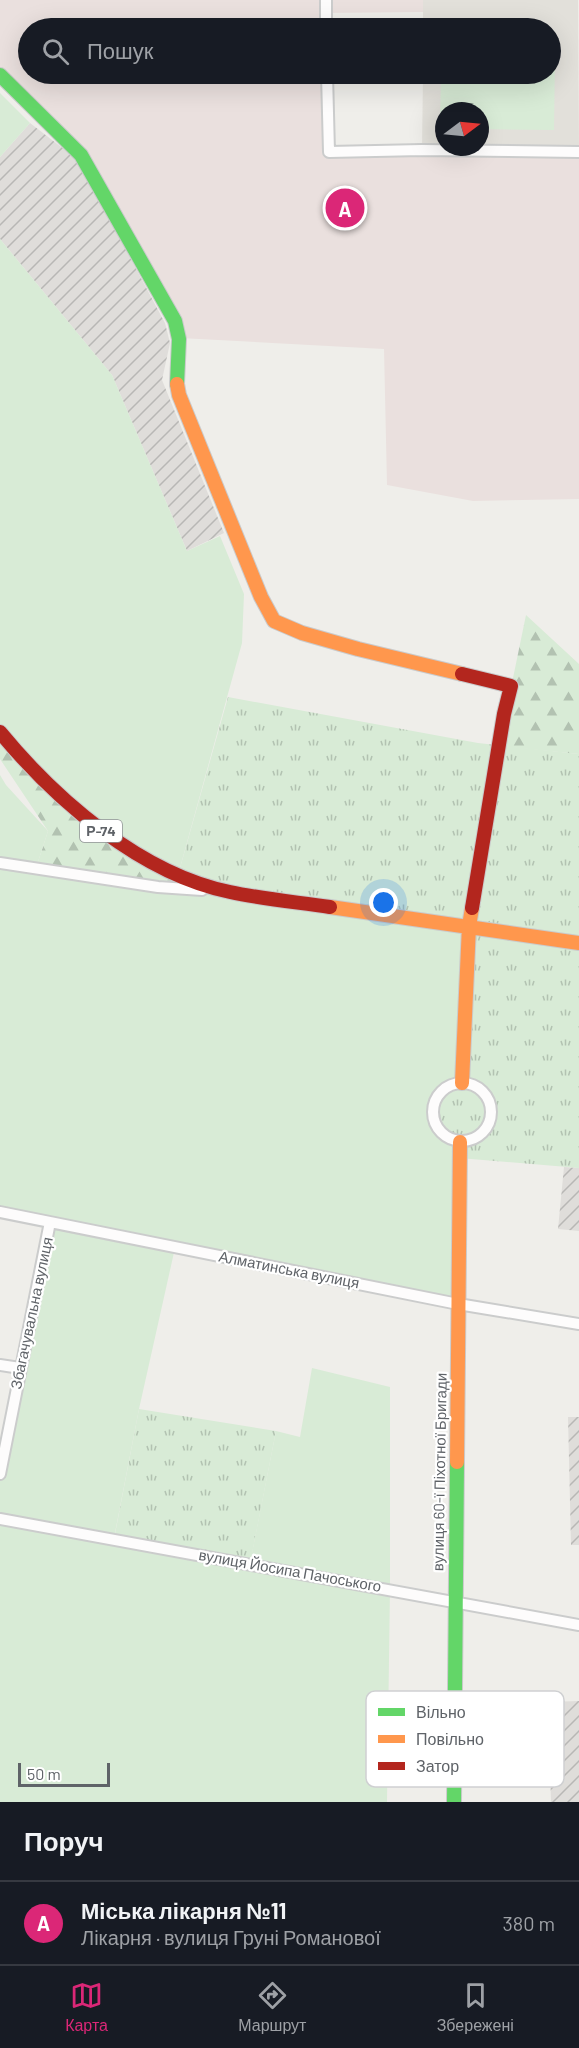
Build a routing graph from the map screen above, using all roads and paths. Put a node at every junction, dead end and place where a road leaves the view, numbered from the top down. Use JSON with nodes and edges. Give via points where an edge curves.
{"nodes":[{"id":1,"x":326,"y":0,"type":"edge"},
{"id":2,"x":326,"y":18,"type":"edge"},
{"id":3,"x":0,"y":75,"type":"edge"},
{"id":4,"x":327,"y":84,"type":"edge"},
{"id":5,"x":579,"y":152,"type":"edge"},
{"id":6,"x":0,"y":732,"type":"edge"},
{"id":7,"x":0,"y":863,"type":"edge"},
{"id":8,"x":229,"y":892,"type":"junction"},
{"id":9,"x":469,"y":926,"type":"junction"},
{"id":10,"x":579,"y":943,"type":"edge"},
{"id":11,"x":462,"y":1083,"type":"junction"},
{"id":12,"x":460,"y":1142,"type":"junction"},
{"id":13,"x":0,"y":1212,"type":"edge"},
{"id":14,"x":50,"y":1222,"type":"junction"},
{"id":15,"x":458,"y":1304,"type":"junction"},
{"id":16,"x":579,"y":1324,"type":"edge"},
{"id":17,"x":0,"y":1365,"type":"edge"},
{"id":18,"x":20,"y":1368,"type":"junction"},
{"id":19,"x":0,"y":1474,"type":"edge"},
{"id":20,"x":0,"y":1519,"type":"edge"},
{"id":21,"x":456,"y":1601,"type":"junction"},
{"id":22,"x":579,"y":1625,"type":"edge"},
{"id":23,"x":455,"y":1691,"type":"edge"},
{"id":24,"x":454,"y":1787,"type":"edge"},
{"id":25,"x":454,"y":1802,"type":"edge"}],
"edges":[{"from":1,"to":2,"type":"street"},
{"from":3,"to":9,"type":"street","via":[[81,155],[175,321],[180,338],[176,369],[179,395],[274,621],[358,649],[511,686]]},
{"from":4,"to":5,"type":"street","via":[[328,152]]},
{"from":6,"to":8,"type":"street","number":"Р-74","via":[[23,762],[103,832],[178,875]]},
{"from":7,"to":8,"type":"street","via":[[158,887]]},
{"from":8,"to":9,"type":"street","number":"Р-74"},
{"from":9,"to":10,"type":"street","number":"Р-74"},
{"from":9,"to":11,"type":"street"},
{"from":11,"to":12,"type":"street","via":[[443,1090],[433,1110],[437,1128]]},
{"from":11,"to":12,"type":"street","via":[[482,1090],[492,1114],[481,1135]]},
{"from":12,"to":15,"type":"street","name":"вулиця 60-ї Піхотної Бригади"},
{"from":13,"to":14,"type":"street","name":"Алматинська вулиця"},
{"from":14,"to":15,"type":"street","name":"Алматинська вулиця"},
{"from":14,"to":18,"type":"street","name":"Збагачувальна вулиця"},
{"from":15,"to":16,"type":"street","name":"Алматинська вулиця"},
{"from":15,"to":21,"type":"street","name":"вулиця 60-ї Піхотної Бригади"},
{"from":17,"to":18,"type":"street"},
{"from":18,"to":19,"type":"street","name":"Збагачувальна вулиця"},
{"from":20,"to":21,"type":"street","name":"вулиця Йосипа Пачоського"},
{"from":21,"to":22,"type":"street","name":"вулиця Йосипа Пачоського"},
{"from":21,"to":23,"type":"street","name":"вулиця 60-ї Піхотної Бригади"},
{"from":24,"to":25,"type":"street","name":"вулиця 60-ї Піхотної Бригади"}]}
